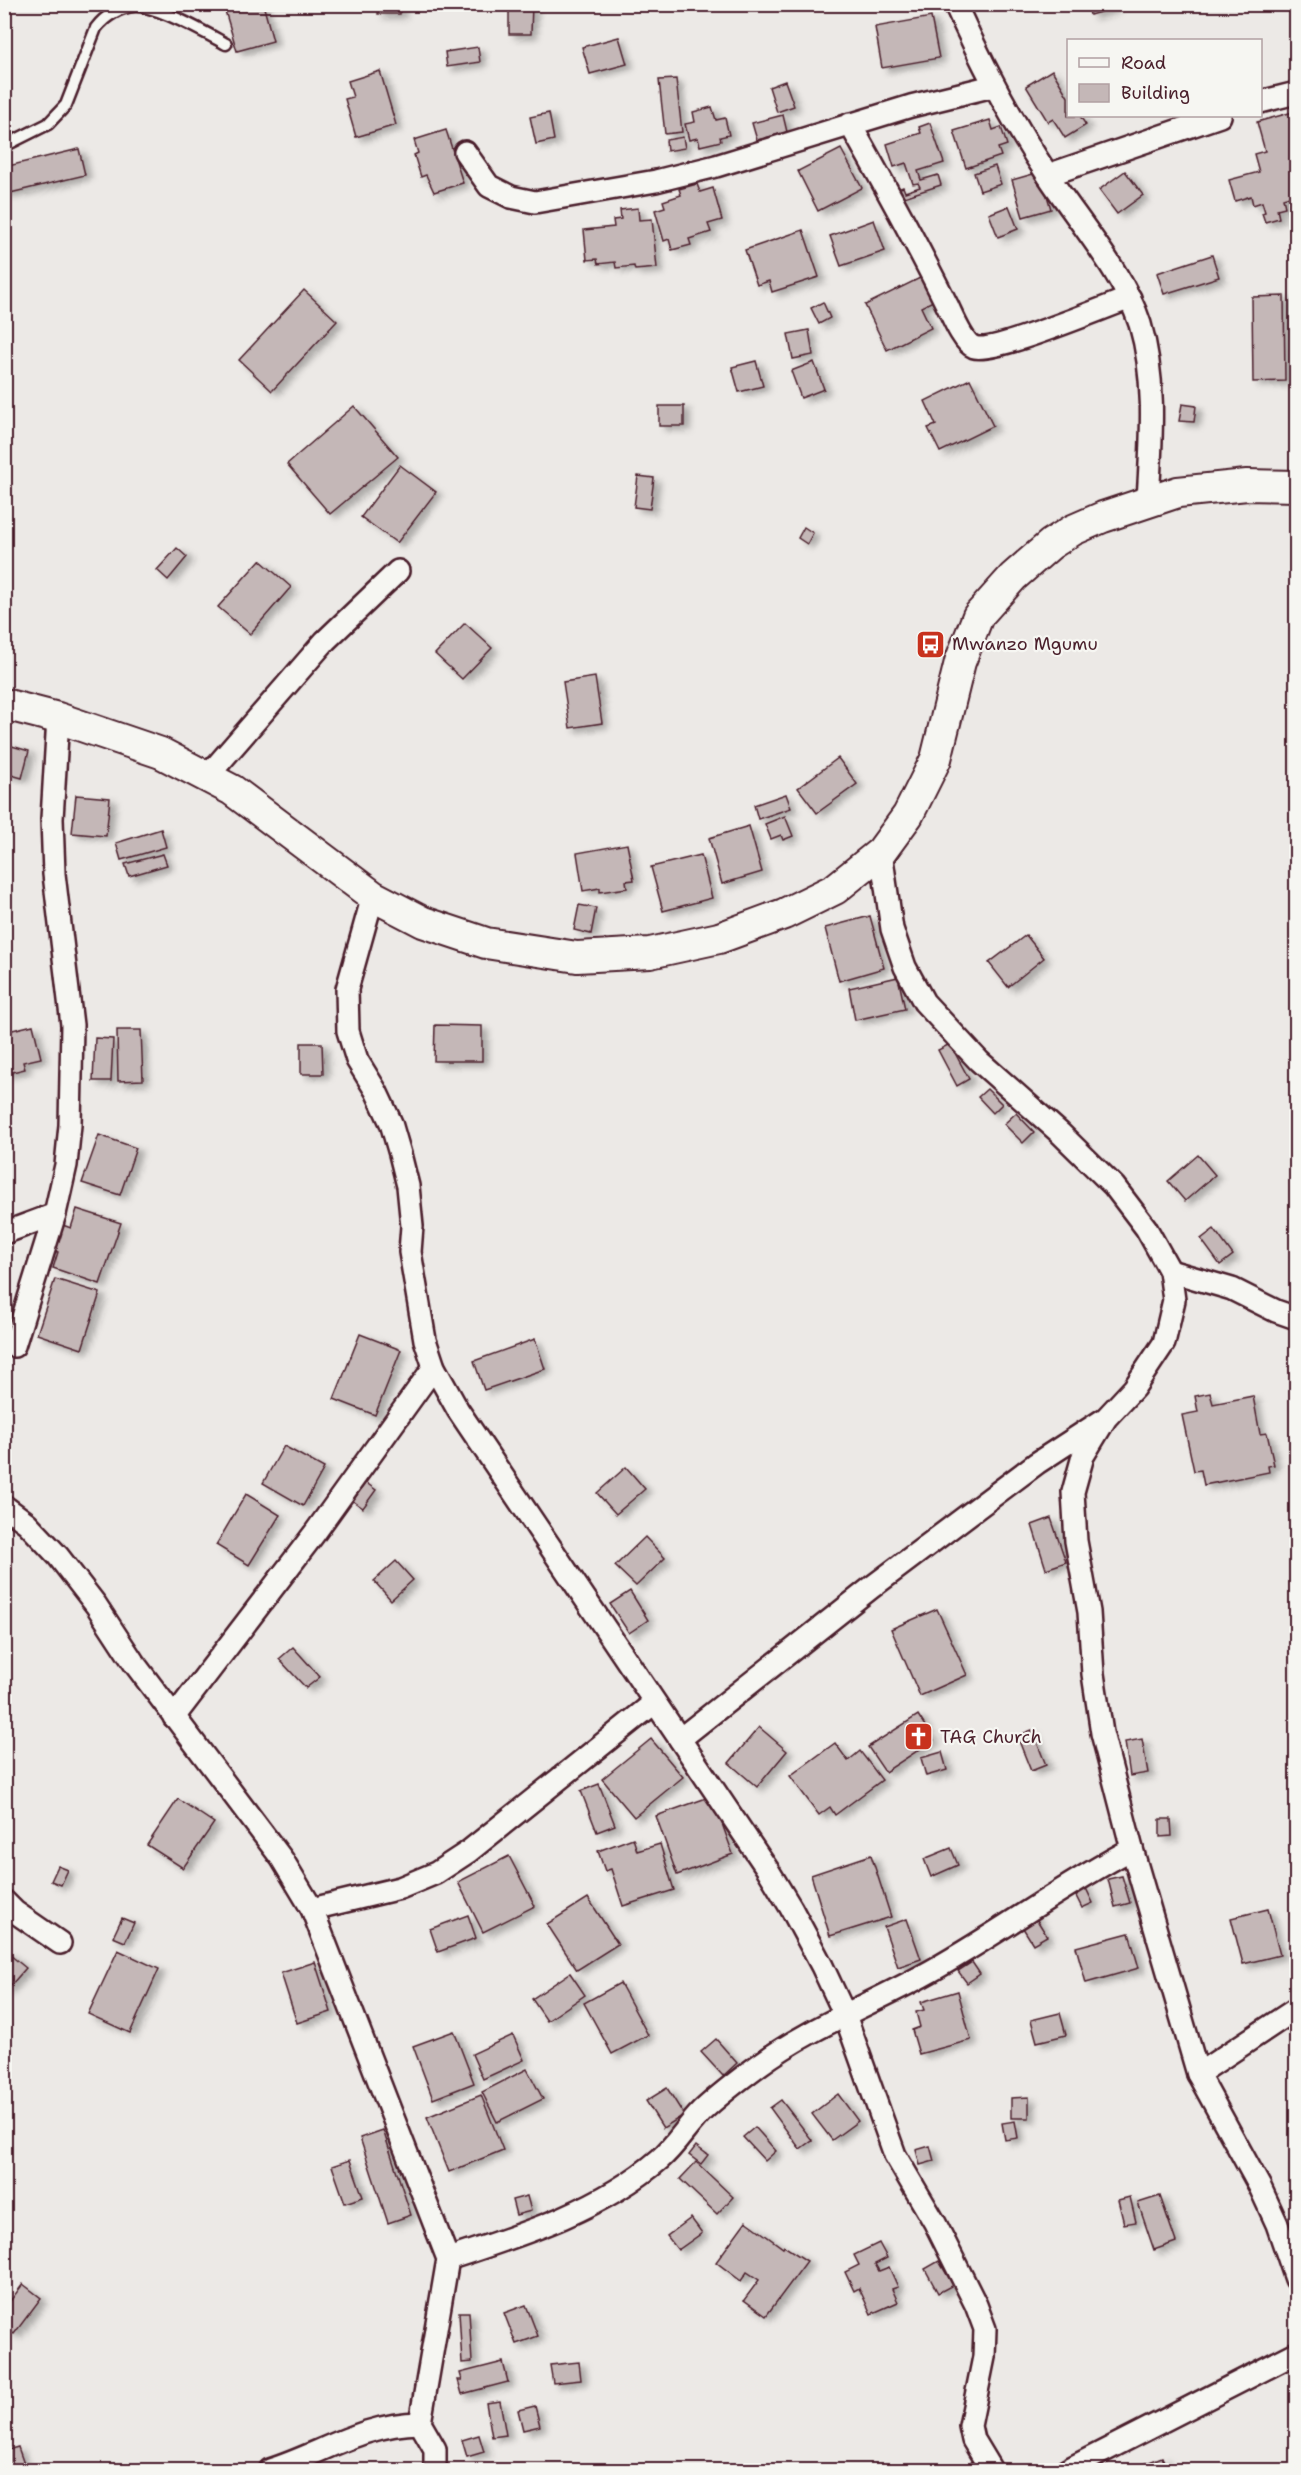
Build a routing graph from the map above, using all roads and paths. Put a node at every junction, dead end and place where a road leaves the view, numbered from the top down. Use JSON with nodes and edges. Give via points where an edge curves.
{"nodes":[{"id":1,"x":955,"y":4,"type":"edge"},
{"id":2,"x":226,"y":44,"type":"dead end"},
{"id":3,"x":993,"y":86,"type":"junction"},
{"id":4,"x":1296,"y":93,"type":"edge"},
{"id":5,"x":1262,"y":102,"type":"edge"},
{"id":6,"x":1217,"y":117,"type":"edge"},
{"id":7,"x":850,"y":124,"type":"junction"},
{"id":8,"x":4,"y":146,"type":"edge"},
{"id":9,"x":465,"y":152,"type":"dead end"},
{"id":10,"x":1048,"y":175,"type":"junction"},
{"id":11,"x":1130,"y":298,"type":"junction"},
{"id":12,"x":1296,"y":486,"type":"edge"},
{"id":13,"x":1148,"y":501,"type":"junction"},
{"id":14,"x":398,"y":571,"type":"dead end"},
{"id":15,"x":4,"y":704,"type":"edge"},
{"id":16,"x":58,"y":718,"type":"junction"},
{"id":17,"x":206,"y":778,"type":"junction"},
{"id":18,"x":881,"y":852,"type":"junction"},
{"id":19,"x":373,"y":896,"type":"junction"},
{"id":20,"x":55,"y":1214,"type":"junction"},
{"id":21,"x":4,"y":1233,"type":"edge"},
{"id":22,"x":1170,"y":1271,"type":"junction"},
{"id":23,"x":1296,"y":1318,"type":"edge"},
{"id":24,"x":15,"y":1346,"type":"dead end"},
{"id":25,"x":434,"y":1367,"type":"junction"},
{"id":26,"x":1106,"y":1418,"type":"junction"},
{"id":27,"x":4,"y":1506,"type":"edge"},
{"id":28,"x":654,"y":1703,"type":"junction"},
{"id":29,"x":174,"y":1717,"type":"junction"},
{"id":30,"x":680,"y":1739,"type":"junction"},
{"id":31,"x":1132,"y":1850,"type":"junction"},
{"id":32,"x":4,"y":1902,"type":"edge"},
{"id":33,"x":312,"y":1909,"type":"junction"},
{"id":34,"x":60,"y":1943,"type":"dead end"},
{"id":35,"x":1296,"y":2009,"type":"edge"},
{"id":36,"x":845,"y":2015,"type":"junction"},
{"id":37,"x":1198,"y":2074,"type":"junction"},
{"id":38,"x":448,"y":2259,"type":"junction"},
{"id":39,"x":1296,"y":2279,"type":"edge"},
{"id":40,"x":1296,"y":2354,"type":"edge"},
{"id":41,"x":420,"y":2423,"type":"junction"},
{"id":42,"x":270,"y":2470,"type":"edge"},
{"id":43,"x":435,"y":2470,"type":"edge"},
{"id":44,"x":991,"y":2470,"type":"edge"},
{"id":45,"x":1066,"y":2470,"type":"edge"}],
"edges":[{"from":1,"to":3,"type":"street"},
{"from":2,"to":8,"type":"lane","via":[[155,11],[136,6],[118,11],[104,18],[96,28],[66,105],[48,124]]},
{"from":3,"to":7,"type":"street"},
{"from":3,"to":10,"type":"street"},
{"from":4,"to":5,"type":"street"},
{"from":6,"to":10,"type":"street"},
{"from":7,"to":9,"type":"street","via":[[666,179],[535,202],[511,197],[489,186]]},
{"from":7,"to":11,"type":"street","via":[[966,341],[973,346],[983,348],[1010,341]]},
{"from":10,"to":11,"type":"street"},
{"from":11,"to":13,"type":"street","via":[[1148,367],[1152,429]]},
{"from":12,"to":13,"type":"street","via":[[1247,485],[1178,492]]},
{"from":13,"to":18,"type":"street","via":[[1073,530],[1050,544],[978,616],[960,662],[936,759],[908,815]]},
{"from":14,"to":17,"type":"street","via":[[325,641]]},
{"from":15,"to":16,"type":"street"},
{"from":16,"to":17,"type":"street","via":[[161,753]]},
{"from":16,"to":20,"type":"street","via":[[51,819],[72,1035],[70,1125]]},
{"from":17,"to":19,"type":"street","via":[[232,790]]},
{"from":18,"to":19,"type":"street","via":[[835,889],[784,914],[719,938],[650,953],[577,957],[486,943],[423,922]]},
{"from":18,"to":22,"type":"street","via":[[892,929],[905,967],[924,1002],[979,1061],[1114,1186],[1146,1228]]},
{"from":19,"to":25,"type":"street","via":[[347,989],[348,1031],[357,1060],[391,1123],[400,1154],[408,1186],[410,1252],[417,1302]]},
{"from":20,"to":21,"type":"street"},
{"from":20,"to":24,"type":"street"},
{"from":22,"to":23,"type":"street","via":[[1232,1289]]},
{"from":22,"to":26,"type":"street","via":[[1174,1300],[1164,1343],[1134,1388]]},
{"from":25,"to":28,"type":"street","via":[[458,1410]]},
{"from":25,"to":29,"type":"street","via":[[314,1534]]},
{"from":26,"to":30,"type":"street","via":[[1037,1463]]},
{"from":26,"to":31,"type":"street","via":[[1083,1456],[1073,1492],[1102,1733]]},
{"from":27,"to":29,"type":"street","via":[[27,1523],[58,1556]]},
{"from":28,"to":30,"type":"street"},
{"from":28,"to":33,"type":"street","via":[[468,1852],[436,1873],[400,1888]]},
{"from":29,"to":33,"type":"street","via":[[282,1859]]},
{"from":30,"to":36,"type":"street","via":[[791,1908]]},
{"from":31,"to":36,"type":"street","via":[[1083,1875],[985,1940]]},
{"from":31,"to":37,"type":"street"},
{"from":32,"to":34,"type":"street"},
{"from":33,"to":38,"type":"street"},
{"from":35,"to":37,"type":"street"},
{"from":36,"to":38,"type":"street","via":[[758,2065],[702,2111],[662,2158],[615,2192],[520,2235]]},
{"from":36,"to":44,"type":"street","via":[[895,2155],[935,2223],[985,2329],[984,2357],[970,2426],[973,2440]]},
{"from":37,"to":39,"type":"street","via":[[1268,2205]]},
{"from":38,"to":41,"type":"street"},
{"from":40,"to":45,"type":"street"},
{"from":41,"to":42,"type":"street","via":[[394,2423],[368,2430]]},
{"from":41,"to":43,"type":"street","via":[[435,2449]]}]}
